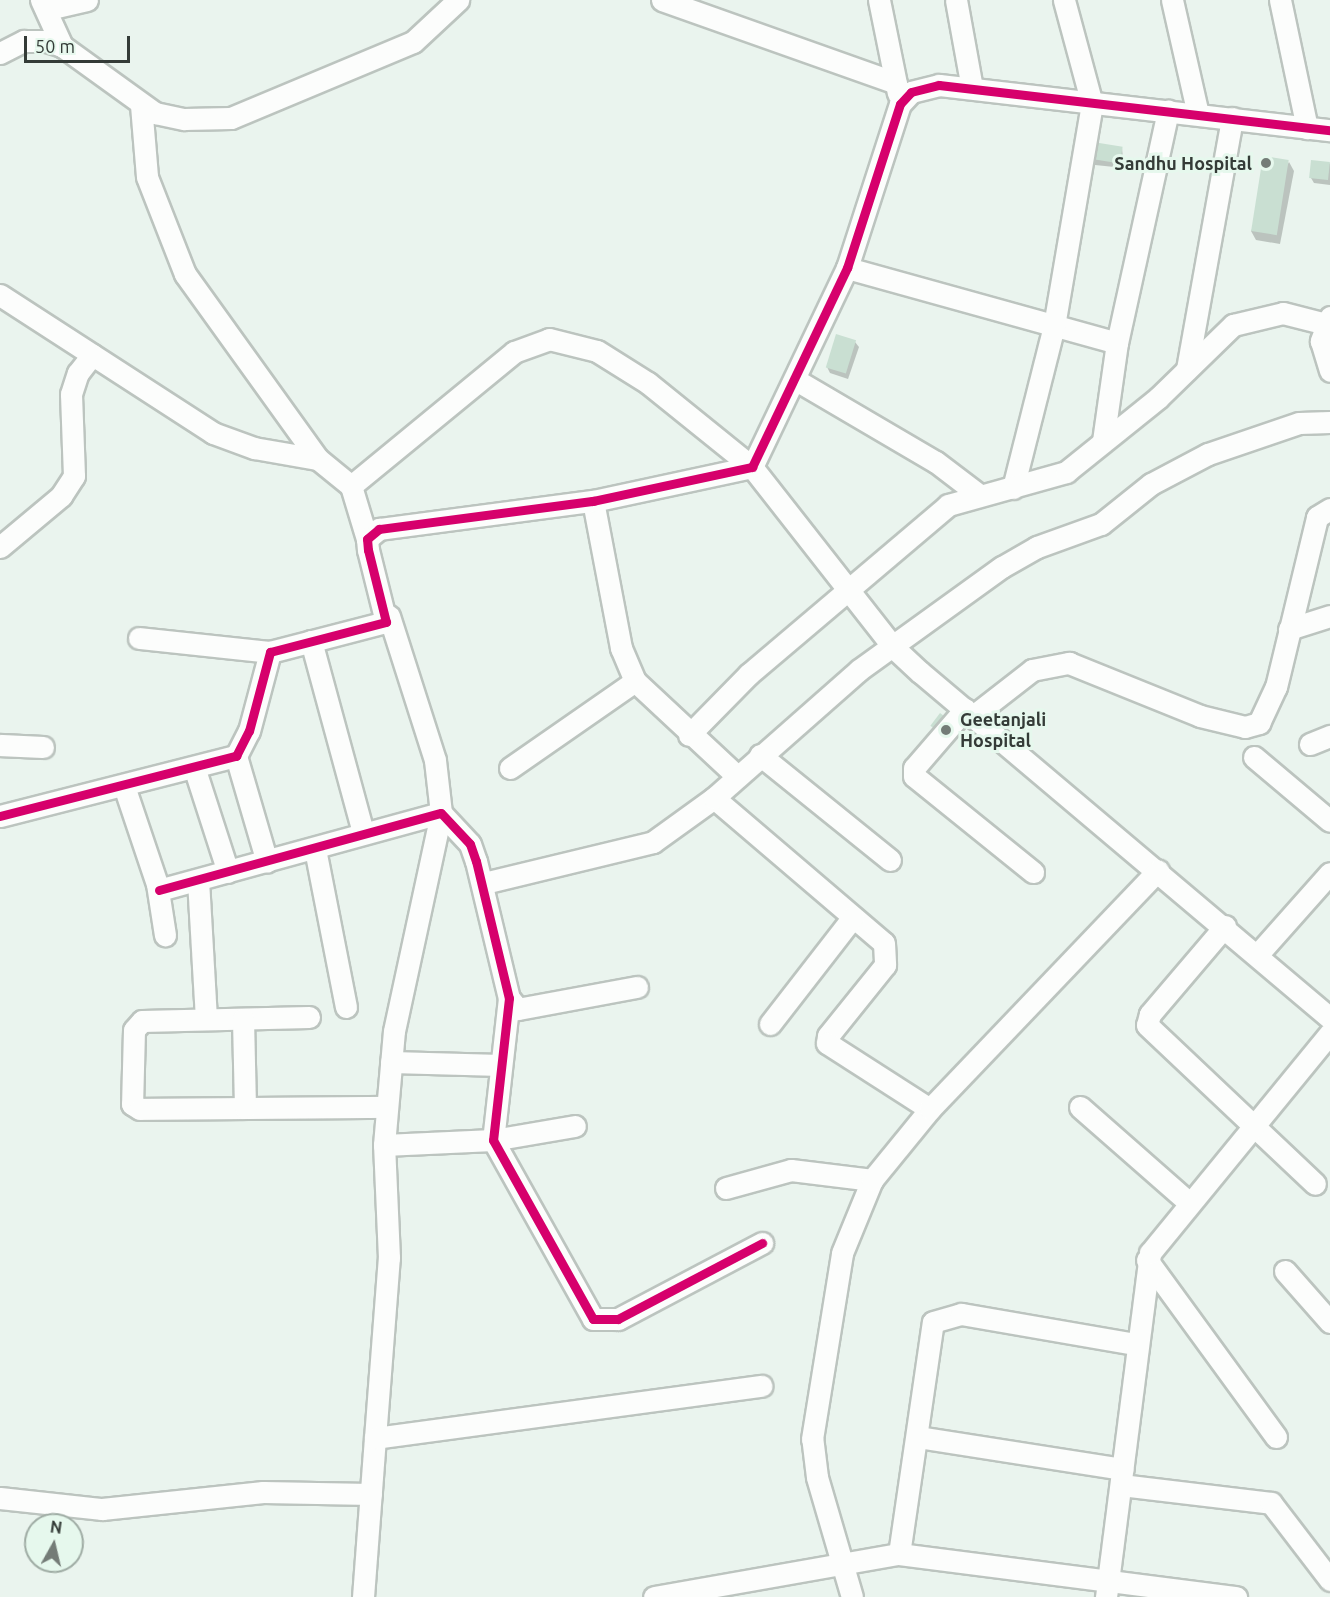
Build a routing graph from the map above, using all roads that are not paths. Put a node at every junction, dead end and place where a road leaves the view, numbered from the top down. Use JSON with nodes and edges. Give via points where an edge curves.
{"nodes":[{"id":1,"x":87,"y":0,"type":"edge"},
{"id":2,"x":458,"y":0,"type":"edge"},
{"id":3,"x":662,"y":0,"type":"edge"},
{"id":4,"x":879,"y":0,"type":"edge"},
{"id":5,"x":956,"y":0,"type":"edge"},
{"id":6,"x":1064,"y":0,"type":"edge"},
{"id":7,"x":1172,"y":0,"type":"edge"},
{"id":8,"x":1280,"y":0,"type":"edge"},
{"id":9,"x":44,"y":5,"type":"edge"},
{"id":10,"x":62,"y":46,"type":"junction"},
{"id":11,"x":0,"y":53,"type":"edge"},
{"id":12,"x":896,"y":83,"type":"junction"},
{"id":13,"x":972,"y":88,"type":"junction"},
{"id":14,"x":900,"y":104,"type":"junction"},
{"id":15,"x":1092,"y":104,"type":"junction"},
{"id":16,"x":141,"y":105,"type":"junction"},
{"id":17,"x":1168,"y":111,"type":"junction"},
{"id":18,"x":1198,"y":114,"type":"junction"},
{"id":19,"x":1232,"y":118,"type":"junction"},
{"id":20,"x":1307,"y":128,"type":"junction"},
{"id":21,"x":1330,"y":130,"type":"edge"},
{"id":22,"x":847,"y":268,"type":"junction"},
{"id":23,"x":0,"y":295,"type":"edge"},
{"id":24,"x":1328,"y":322,"type":"edge"},
{"id":25,"x":1054,"y":326,"type":"junction"},
{"id":26,"x":1117,"y":343,"type":"junction"},
{"id":27,"x":92,"y":355,"type":"junction"},
{"id":28,"x":1187,"y":369,"type":"junction"},
{"id":29,"x":1330,"y":371,"type":"edge"},
{"id":30,"x":796,"y":380,"type":"junction"},
{"id":31,"x":1330,"y":422,"type":"edge"},
{"id":32,"x":1103,"y":441,"type":"junction"},
{"id":33,"x":318,"y":459,"type":"junction"},
{"id":34,"x":752,"y":467,"type":"junction"},
{"id":35,"x":351,"y":486,"type":"junction"},
{"id":36,"x":1013,"y":488,"type":"junction"},
{"id":37,"x":978,"y":494,"type":"junction"},
{"id":38,"x":592,"y":501,"type":"junction"},
{"id":39,"x":1330,"y":509,"type":"edge"},
{"id":40,"x":368,"y":539,"type":"junction"},
{"id":41,"x":0,"y":547,"type":"edge"},
{"id":42,"x":849,"y":588,"type":"junction"},
{"id":43,"x":389,"y":616,"type":"junction"},
{"id":44,"x":1330,"y":616,"type":"edge"},
{"id":45,"x":1289,"y":629,"type":"junction"},
{"id":46,"x":139,"y":638,"type":"dead end"},
{"id":47,"x":311,"y":641,"type":"junction"},
{"id":48,"x":893,"y":647,"type":"junction"},
{"id":49,"x":270,"y":652,"type":"junction"},
{"id":50,"x":635,"y":681,"type":"junction"},
{"id":51,"x":969,"y":713,"type":"junction"},
{"id":52,"x":689,"y":735,"type":"junction"},
{"id":53,"x":1330,"y":736,"type":"edge"},
{"id":54,"x":1310,"y":744,"type":"dead end"},
{"id":55,"x":0,"y":745,"type":"edge"},
{"id":56,"x":43,"y":747,"type":"dead end"},
{"id":57,"x":760,"y":755,"type":"junction"},
{"id":58,"x":236,"y":756,"type":"junction"},
{"id":59,"x":1254,"y":757,"type":"dead end"},
{"id":60,"x":510,"y":768,"type":"dead end"},
{"id":61,"x":195,"y":770,"type":"junction"},
{"id":62,"x":736,"y":776,"type":"junction"},
{"id":63,"x":124,"y":786,"type":"junction"},
{"id":64,"x":714,"y":798,"type":"junction"},
{"id":65,"x":441,"y":813,"type":"junction"},
{"id":66,"x":0,"y":816,"type":"edge"},
{"id":67,"x":1330,"y":821,"type":"edge"},
{"id":68,"x":363,"y":832,"type":"junction"},
{"id":69,"x":315,"y":849,"type":"junction"},
{"id":70,"x":890,"y":860,"type":"dead end"},
{"id":71,"x":267,"y":862,"type":"junction"},
{"id":72,"x":1158,"y":870,"type":"junction"},
{"id":73,"x":228,"y":872,"type":"junction"},
{"id":74,"x":1033,"y":872,"type":"dead end"},
{"id":75,"x":1330,"y":873,"type":"edge"},
{"id":76,"x":198,"y":880,"type":"junction"},
{"id":77,"x":484,"y":883,"type":"junction"},
{"id":78,"x":159,"y":890,"type":"junction"},
{"id":79,"x":853,"y":917,"type":"junction"},
{"id":80,"x":1225,"y":926,"type":"junction"},
{"id":81,"x":165,"y":935,"type":"dead end"},
{"id":82,"x":1258,"y":954,"type":"junction"},
{"id":83,"x":637,"y":987,"type":"dead end"},
{"id":84,"x":509,"y":998,"type":"junction"},
{"id":85,"x":346,"y":1007,"type":"dead end"},
{"id":86,"x":309,"y":1017,"type":"dead end"},
{"id":87,"x":1330,"y":1018,"type":"edge"},
{"id":88,"x":206,"y":1019,"type":"junction"},
{"id":89,"x":243,"y":1020,"type":"junction"},
{"id":90,"x":770,"y":1024,"type":"dead end"},
{"id":91,"x":1330,"y":1033,"type":"edge"},
{"id":92,"x":391,"y":1062,"type":"junction"},
{"id":93,"x":501,"y":1065,"type":"junction"},
{"id":94,"x":387,"y":1107,"type":"junction"},
{"id":95,"x":1080,"y":1107,"type":"dead end"},
{"id":96,"x":245,"y":1108,"type":"junction"},
{"id":97,"x":930,"y":1109,"type":"junction"},
{"id":98,"x":575,"y":1126,"type":"dead end"},
{"id":99,"x":1253,"y":1129,"type":"junction"},
{"id":100,"x":493,"y":1140,"type":"junction"},
{"id":101,"x":384,"y":1145,"type":"junction"},
{"id":102,"x":872,"y":1180,"type":"junction"},
{"id":103,"x":1314,"y":1184,"type":"dead end"},
{"id":104,"x":726,"y":1188,"type":"dead end"},
{"id":105,"x":1187,"y":1202,"type":"junction"},
{"id":106,"x":762,"y":1243,"type":"dead end"},
{"id":107,"x":1148,"y":1260,"type":"junction"},
{"id":108,"x":1285,"y":1271,"type":"dead end"},
{"id":109,"x":1330,"y":1322,"type":"edge"},
{"id":110,"x":1136,"y":1344,"type":"junction"},
{"id":111,"x":762,"y":1386,"type":"dead end"},
{"id":112,"x":918,"y":1437,"type":"junction"},
{"id":113,"x":1276,"y":1437,"type":"dead end"},
{"id":114,"x":375,"y":1438,"type":"junction"},
{"id":115,"x":1122,"y":1477,"type":"junction"},
{"id":116,"x":371,"y":1494,"type":"junction"},
{"id":117,"x":0,"y":1498,"type":"edge"},
{"id":118,"x":899,"y":1554,"type":"junction"},
{"id":119,"x":838,"y":1562,"type":"junction"},
{"id":120,"x":1330,"y":1580,"type":"edge"},
{"id":121,"x":1107,"y":1588,"type":"edge"},
{"id":122,"x":363,"y":1597,"type":"edge"},
{"id":123,"x":654,"y":1597,"type":"edge"},
{"id":124,"x":852,"y":1597,"type":"edge"},
{"id":125,"x":1236,"y":1597,"type":"edge"}],
"edges":[{"from":1,"to":9,"type":"street"},
{"from":2,"to":16,"type":"street","via":[[413,42],[256,110],[231,118],[184,119]]},
{"from":3,"to":12,"type":"street"},
{"from":4,"to":12,"type":"street"},
{"from":5,"to":13,"type":"street"},
{"from":6,"to":15,"type":"street"},
{"from":7,"to":18,"type":"street"},
{"from":8,"to":20,"type":"street"},
{"from":9,"to":10,"type":"street"},
{"from":10,"to":11,"type":"street","via":[[35,39]]},
{"from":10,"to":16,"type":"street"},
{"from":12,"to":14,"type":"street"},
{"from":13,"to":14,"type":"street","via":[[923,87]]},
{"from":13,"to":15,"type":"street"},
{"from":14,"to":22,"type":"street"},
{"from":15,"to":17,"type":"street"},
{"from":15,"to":25,"type":"street"},
{"from":16,"to":33,"type":"street","via":[[147,177],[176,258],[220,327]]},
{"from":17,"to":18,"type":"street"},
{"from":17,"to":26,"type":"street"},
{"from":18,"to":19,"type":"street"},
{"from":19,"to":20,"type":"street"},
{"from":19,"to":28,"type":"street"},
{"from":20,"to":21,"type":"street"},
{"from":22,"to":25,"type":"street"},
{"from":22,"to":30,"type":"street"},
{"from":23,"to":27,"type":"street"},
{"from":24,"to":28,"type":"street","via":[[1283,313],[1250,317],[1217,337]]},
{"from":24,"to":29,"type":"street","via":[[1321,346]]},
{"from":25,"to":26,"type":"street"},
{"from":25,"to":36,"type":"street"},
{"from":26,"to":32,"type":"street"},
{"from":27,"to":33,"type":"street","via":[[213,433],[254,448]]},
{"from":27,"to":41,"type":"street","via":[[78,373],[71,394],[74,476],[61,496]]},
{"from":28,"to":32,"type":"street"},
{"from":30,"to":34,"type":"street"},
{"from":30,"to":37,"type":"street","via":[[936,462]]},
{"from":31,"to":48,"type":"street","via":[[1265,433],[1168,473],[1101,524],[1059,537],[1002,567]]},
{"from":32,"to":36,"type":"street","via":[[1055,479]]},
{"from":33,"to":35,"type":"street"},
{"from":34,"to":35,"type":"street","via":[[630,371],[597,351],[549,339],[514,352]]},
{"from":34,"to":38,"type":"street"},
{"from":34,"to":42,"type":"street"},
{"from":35,"to":40,"type":"street"},
{"from":36,"to":37,"type":"street"},
{"from":37,"to":42,"type":"street","via":[[936,513]]},
{"from":38,"to":40,"type":"street","via":[[379,529]]},
{"from":38,"to":50,"type":"street","via":[[621,648]]},
{"from":39,"to":45,"type":"street","via":[[1317,517]]},
{"from":40,"to":43,"type":"street"},
{"from":42,"to":48,"type":"street"},
{"from":42,"to":52,"type":"street","via":[[749,674]]},
{"from":43,"to":47,"type":"street","via":[[382,625]]},
{"from":43,"to":65,"type":"street","via":[[435,760]]},
{"from":44,"to":45,"type":"street"},
{"from":45,"to":51,"type":"street","via":[[1276,687],[1263,718],[1252,727],[1200,716],[1069,663],[1032,670]]},
{"from":46,"to":49,"type":"street"},
{"from":47,"to":49,"type":"street"},
{"from":47,"to":68,"type":"street"},
{"from":48,"to":51,"type":"street"},
{"from":48,"to":57,"type":"street"},
{"from":49,"to":58,"type":"street","via":[[249,731]]},
{"from":50,"to":52,"type":"street"},
{"from":50,"to":60,"type":"street"},
{"from":51,"to":72,"type":"street"},
{"from":51,"to":74,"type":"street","via":[[914,768],[914,776]]},
{"from":52,"to":62,"type":"street"},
{"from":53,"to":54,"type":"street"},
{"from":55,"to":56,"type":"street"},
{"from":57,"to":62,"type":"street"},
{"from":57,"to":70,"type":"street"},
{"from":58,"to":61,"type":"street"},
{"from":58,"to":71,"type":"street"},
{"from":59,"to":67,"type":"street"},
{"from":61,"to":63,"type":"street"},
{"from":61,"to":73,"type":"street"},
{"from":62,"to":64,"type":"street"},
{"from":63,"to":66,"type":"street"},
{"from":63,"to":78,"type":"street"},
{"from":64,"to":77,"type":"street","via":[[639,848]]},
{"from":64,"to":79,"type":"street"},
{"from":65,"to":68,"type":"street"},
{"from":65,"to":77,"type":"street","via":[[470,844]]},
{"from":65,"to":92,"type":"street","via":[[397,1011]]},
{"from":68,"to":69,"type":"street"},
{"from":69,"to":71,"type":"street"},
{"from":69,"to":85,"type":"street"},
{"from":71,"to":73,"type":"street"},
{"from":72,"to":80,"type":"street"},
{"from":72,"to":97,"type":"street"},
{"from":73,"to":76,"type":"street"},
{"from":75,"to":82,"type":"street"},
{"from":76,"to":78,"type":"street"},
{"from":76,"to":88,"type":"street"},
{"from":77,"to":84,"type":"street"},
{"from":78,"to":81,"type":"street"},
{"from":79,"to":90,"type":"street"},
{"from":79,"to":97,"type":"street","via":[[884,943],[888,956],[828,1036],[827,1043]]},
{"from":80,"to":82,"type":"street"},
{"from":80,"to":99,"type":"street","via":[[1150,1014],[1147,1025]]},
{"from":82,"to":87,"type":"street"},
{"from":83,"to":84,"type":"street","via":[[519,1009]]},
{"from":84,"to":93,"type":"street"},
{"from":86,"to":89,"type":"street"},
{"from":88,"to":89,"type":"street"},
{"from":88,"to":96,"type":"street","via":[[136,1024],[132,1104],[140,1110]]},
{"from":89,"to":96,"type":"street"},
{"from":91,"to":99,"type":"street"},
{"from":92,"to":93,"type":"street"},
{"from":92,"to":94,"type":"street"},
{"from":93,"to":100,"type":"street"},
{"from":94,"to":96,"type":"street"},
{"from":94,"to":101,"type":"street"},
{"from":95,"to":105,"type":"street"},
{"from":97,"to":102,"type":"street"},
{"from":98,"to":100,"type":"street"},
{"from":99,"to":103,"type":"street"},
{"from":99,"to":105,"type":"street"},
{"from":100,"to":101,"type":"street"},
{"from":100,"to":106,"type":"street","via":[[565,1272],[599,1322],[618,1319]]},
{"from":101,"to":114,"type":"street","via":[[391,1226]]},
{"from":102,"to":104,"type":"street","via":[[791,1170]]},
{"from":102,"to":119,"type":"street","via":[[842,1253],[814,1409],[813,1458]]},
{"from":105,"to":107,"type":"street"},
{"from":107,"to":110,"type":"street"},
{"from":107,"to":113,"type":"street"},
{"from":108,"to":109,"type":"street"},
{"from":110,"to":112,"type":"street","via":[[944,1315],[928,1334]]},
{"from":110,"to":115,"type":"street"},
{"from":111,"to":114,"type":"street"},
{"from":112,"to":115,"type":"street"},
{"from":112,"to":118,"type":"street"},
{"from":114,"to":116,"type":"street"},
{"from":115,"to":120,"type":"street","via":[[1271,1503]]},
{"from":115,"to":121,"type":"street"},
{"from":116,"to":117,"type":"street","via":[[263,1492],[102,1509]]},
{"from":116,"to":122,"type":"street"},
{"from":118,"to":119,"type":"street"},
{"from":118,"to":121,"type":"street"},
{"from":119,"to":123,"type":"street"},
{"from":119,"to":124,"type":"street"},
{"from":121,"to":125,"type":"street"}]}
